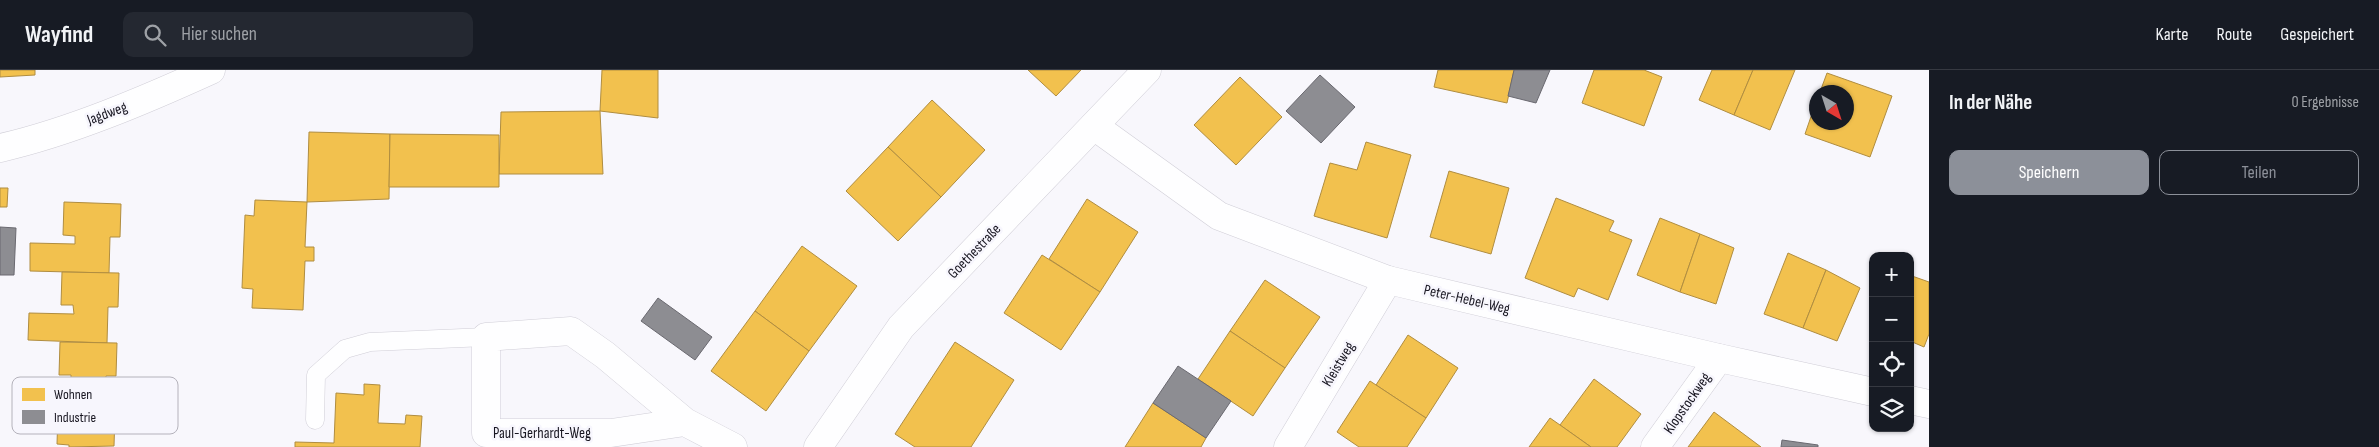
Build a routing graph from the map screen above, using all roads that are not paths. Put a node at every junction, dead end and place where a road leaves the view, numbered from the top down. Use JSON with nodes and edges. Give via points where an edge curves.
{"nodes":[{"id":1,"x":211,"y":70,"type":"edge"},
{"id":2,"x":1147,"y":70,"type":"edge"},
{"id":3,"x":1094,"y":126,"type":"junction"},
{"id":4,"x":0,"y":148,"type":"edge"},
{"id":5,"x":1388,"y":280,"type":"junction"},
{"id":6,"x":486,"y":337,"type":"junction"},
{"id":7,"x":1718,"y":358,"type":"junction"},
{"id":8,"x":1869,"y":391,"type":"edge"},
{"id":9,"x":1914,"y":401,"type":"edge"},
{"id":10,"x":1929,"y":404,"type":"edge"},
{"id":11,"x":315,"y":420,"type":"dead end"},
{"id":12,"x":685,"y":422,"type":"junction"},
{"id":13,"x":514,"y":440,"type":"edge"},
{"id":14,"x":610,"y":440,"type":"edge"},
{"id":15,"x":733,"y":447,"type":"edge"},
{"id":16,"x":818,"y":447,"type":"edge"},
{"id":17,"x":1288,"y":447,"type":"edge"},
{"id":18,"x":1655,"y":447,"type":"edge"}],
"edges":[{"from":1,"to":4,"type":"street","name":"Jagdweg","via":[[160,93],[27,142]]},
{"from":2,"to":3,"type":"street","name":"Goethestraße"},
{"from":3,"to":5,"type":"street","name":"Peter-Hebel-Weg","via":[[1219,216]]},
{"from":3,"to":16,"type":"street","name":"Goethestraße","via":[[901,327]]},
{"from":5,"to":7,"type":"street","name":"Peter-Hebel-Weg"},
{"from":5,"to":17,"type":"street","name":"Kleistweg"},
{"from":6,"to":11,"type":"lane","via":[[370,342],[345,349],[316,375]]},
{"from":6,"to":12,"type":"street","via":[[570,331],[605,355]]},
{"from":6,"to":13,"type":"street","name":"Paul-Gerhardt-Weg","via":[[486,433]]},
{"from":7,"to":8,"type":"street","name":"Peter-Hebel-Weg"},
{"from":7,"to":18,"type":"street","name":"Klopstockweg"},
{"from":9,"to":10,"type":"street"},
{"from":12,"to":14,"type":"street","name":"Paul-Gerhardt-Weg"},
{"from":12,"to":15,"type":"street"},
{"from":13,"to":14,"type":"street","name":"Paul-Gerhardt-Weg"}]}
